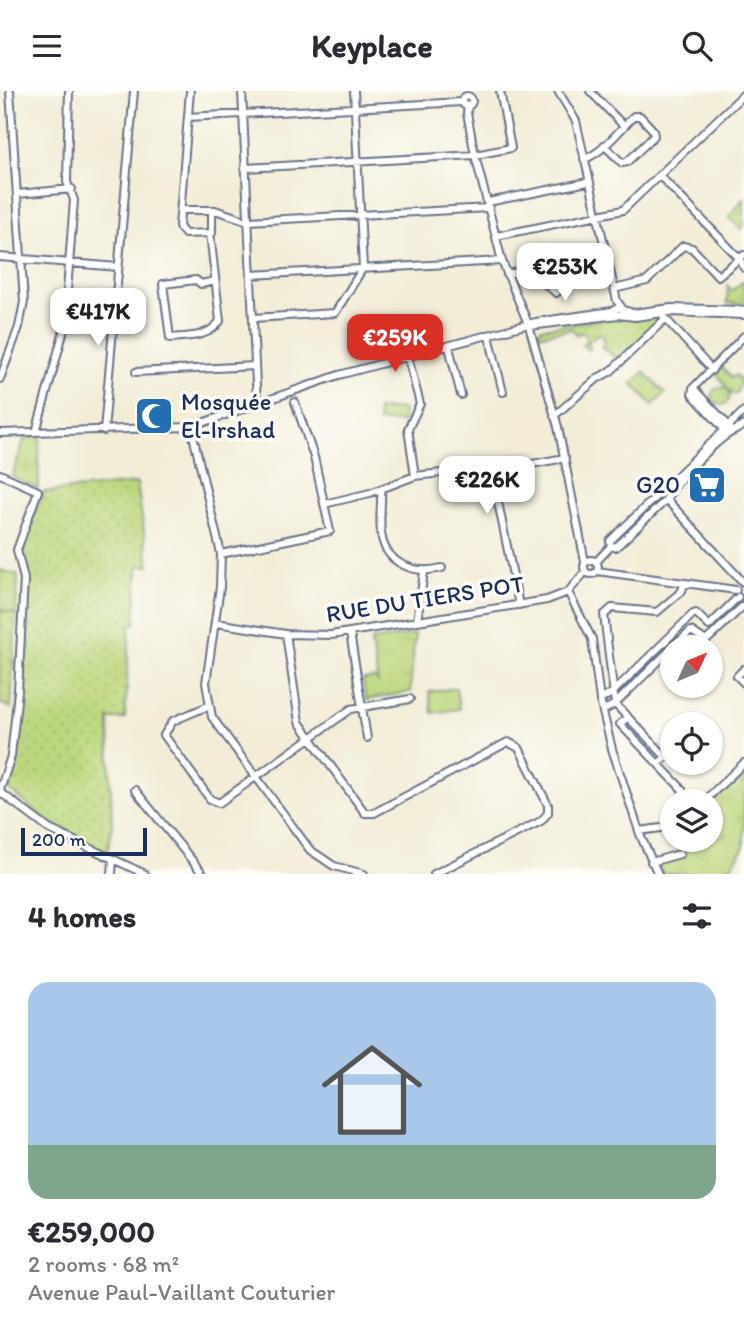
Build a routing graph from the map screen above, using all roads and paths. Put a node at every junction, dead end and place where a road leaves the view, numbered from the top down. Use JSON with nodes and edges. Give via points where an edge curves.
{"nodes":[{"id":1,"x":10,"y":91,"type":"edge"},
{"id":2,"x":69,"y":91,"type":"edge"},
{"id":3,"x":134,"y":91,"type":"edge"},
{"id":4,"x":190,"y":91,"type":"edge"},
{"id":5,"x":242,"y":91,"type":"edge"},
{"id":6,"x":354,"y":91,"type":"edge"},
{"id":7,"x":500,"y":91,"type":"edge"},
{"id":8,"x":558,"y":91,"type":"edge"},
{"id":9,"x":590,"y":91,"type":"edge"},
{"id":10,"x":734,"y":91,"type":"edge"},
{"id":11,"x":742,"y":96,"type":"edge"},
{"id":12,"x":465,"y":98,"type":"edge"},
{"id":13,"x":355,"y":108,"type":"junction"},
{"id":14,"x":243,"y":114,"type":"junction"},
{"id":15,"x":188,"y":117,"type":"junction"},
{"id":16,"x":624,"y":126,"type":"junction"},
{"id":17,"x":604,"y":145,"type":"junction"},
{"id":18,"x":475,"y":155,"type":"junction"},
{"id":19,"x":584,"y":159,"type":"junction"},
{"id":20,"x":359,"y":161,"type":"junction"},
{"id":21,"x":245,"y":168,"type":"junction"},
{"id":22,"x":660,"y":176,"type":"junction"},
{"id":23,"x":589,"y":182,"type":"junction"},
{"id":24,"x":72,"y":189,"type":"junction"},
{"id":25,"x":18,"y":194,"type":"junction"},
{"id":26,"x":488,"y":205,"type":"junction"},
{"id":27,"x":181,"y":210,"type":"junction"},
{"id":28,"x":212,"y":210,"type":"junction"},
{"id":29,"x":361,"y":215,"type":"junction"},
{"id":30,"x":596,"y":217,"type":"junction"},
{"id":31,"x":248,"y":221,"type":"junction"},
{"id":32,"x":210,"y":233,"type":"junction"},
{"id":33,"x":496,"y":236,"type":"junction"},
{"id":34,"x":604,"y":248,"type":"junction"},
{"id":35,"x":0,"y":257,"type":"edge"},
{"id":36,"x":742,"y":257,"type":"edge"},
{"id":37,"x":22,"y":259,"type":"junction"},
{"id":38,"x":502,"y":261,"type":"junction"},
{"id":39,"x":70,"y":263,"type":"junction"},
{"id":40,"x":118,"y":267,"type":"junction"},
{"id":41,"x":363,"y":268,"type":"junction"},
{"id":42,"x":744,"y":268,"type":"edge"},
{"id":43,"x":251,"y":275,"type":"junction"},
{"id":44,"x":507,"y":275,"type":"junction"},
{"id":45,"x":215,"y":281,"type":"junction"},
{"id":46,"x":614,"y":289,"type":"junction"},
{"id":47,"x":621,"y":310,"type":"junction"},
{"id":48,"x":744,"y":312,"type":"edge"},
{"id":49,"x":664,"y":314,"type":"junction"},
{"id":50,"x":253,"y":318,"type":"junction"},
{"id":51,"x":528,"y":326,"type":"junction"},
{"id":52,"x":489,"y":336,"type":"junction"},
{"id":53,"x":741,"y":341,"type":"edge"},
{"id":54,"x":449,"y":347,"type":"junction"},
{"id":55,"x":744,"y":351,"type":"edge"},
{"id":56,"x":408,"y":357,"type":"junction"},
{"id":57,"x":255,"y":366,"type":"junction"},
{"id":58,"x":712,"y":370,"type":"junction"},
{"id":59,"x":136,"y":372,"type":"dead end"},
{"id":60,"x":0,"y":379,"type":"edge"},
{"id":61,"x":503,"y":392,"type":"dead end"},
{"id":62,"x":461,"y":395,"type":"dead end"},
{"id":63,"x":295,"y":402,"type":"dead end"},
{"id":64,"x":257,"y":405,"type":"junction"},
{"id":65,"x":744,"y":411,"type":"edge"},
{"id":66,"x":554,"y":416,"type":"junction"},
{"id":67,"x":744,"y":425,"type":"edge"},
{"id":68,"x":191,"y":427,"type":"junction"},
{"id":69,"x":728,"y":429,"type":"junction"},
{"id":70,"x":104,"y":431,"type":"junction"},
{"id":71,"x":36,"y":432,"type":"junction"},
{"id":72,"x":0,"y":433,"type":"edge"},
{"id":73,"x":565,"y":458,"type":"junction"},
{"id":74,"x":482,"y":473,"type":"junction"},
{"id":75,"x":0,"y":474,"type":"edge"},
{"id":76,"x":415,"y":477,"type":"junction"},
{"id":77,"x":381,"y":489,"type":"junction"},
{"id":78,"x":660,"y":492,"type":"junction"},
{"id":79,"x":667,"y":499,"type":"junction"},
{"id":80,"x":324,"y":504,"type":"junction"},
{"id":81,"x":611,"y":546,"type":"junction"},
{"id":82,"x":221,"y":554,"type":"junction"},
{"id":83,"x":585,"y":562,"type":"junction"},
{"id":84,"x":596,"y":562,"type":"junction"},
{"id":85,"x":442,"y":568,"type":"dead end"},
{"id":86,"x":597,"y":571,"type":"junction"},
{"id":87,"x":424,"y":572,"type":"junction"},
{"id":88,"x":585,"y":572,"type":"junction"},
{"id":89,"x":743,"y":582,"type":"edge"},
{"id":90,"x":684,"y":584,"type":"junction"},
{"id":91,"x":568,"y":592,"type":"junction"},
{"id":92,"x":741,"y":598,"type":"edge"},
{"id":93,"x":519,"y":605,"type":"junction"},
{"id":94,"x":417,"y":621,"type":"junction"},
{"id":95,"x":216,"y":623,"type":"junction"},
{"id":96,"x":709,"y":626,"type":"junction"},
{"id":97,"x":286,"y":633,"type":"junction"},
{"id":98,"x":350,"y":633,"type":"junction"},
{"id":99,"x":715,"y":633,"type":"joint"},
{"id":100,"x":660,"y":660,"type":"edge"},
{"id":101,"x":744,"y":669,"type":"edge"},
{"id":102,"x":744,"y":682,"type":"edge"},
{"id":103,"x":612,"y":693,"type":"junction"},
{"id":104,"x":411,"y":699,"type":"dead end"},
{"id":105,"x":600,"y":700,"type":"junction"},
{"id":106,"x":615,"y":704,"type":"junction"},
{"id":107,"x":208,"y":706,"type":"junction"},
{"id":108,"x":362,"y":707,"type":"junction"},
{"id":109,"x":603,"y":711,"type":"junction"},
{"id":110,"x":368,"y":738,"type":"dead end"},
{"id":111,"x":309,"y":739,"type":"junction"},
{"id":112,"x":744,"y":763,"type":"edge"},
{"id":113,"x":255,"y":779,"type":"junction"},
{"id":114,"x":682,"y":789,"type":"edge"},
{"id":115,"x":717,"y":789,"type":"edge"},
{"id":116,"x":135,"y":790,"type":"dead end"},
{"id":117,"x":0,"y":791,"type":"edge"},
{"id":118,"x":660,"y":828,"type":"edge"},
{"id":119,"x":639,"y":831,"type":"junction"},
{"id":120,"x":680,"y":854,"type":"dead end"},
{"id":121,"x":113,"y":859,"type":"junction"},
{"id":122,"x":651,"y":862,"type":"junction"},
{"id":123,"x":112,"y":874,"type":"edge"},
{"id":124,"x":145,"y":874,"type":"edge"},
{"id":125,"x":202,"y":874,"type":"edge"},
{"id":126,"x":363,"y":874,"type":"edge"},
{"id":127,"x":434,"y":874,"type":"edge"},
{"id":128,"x":658,"y":874,"type":"edge"}],
"edges":[{"from":1,"to":25,"type":"street"},
{"from":2,"to":24,"type":"street","via":[[67,182]]},
{"from":3,"to":40,"type":"street"},
{"from":4,"to":15,"type":"street"},
{"from":5,"to":14,"type":"street"},
{"from":6,"to":13,"type":"street"},
{"from":7,"to":18,"type":"street","via":[[511,148]]},
{"from":8,"to":19,"type":"street","via":[[576,121]]},
{"from":9,"to":16,"type":"street"},
{"from":10,"to":11,"type":"street"},
{"from":11,"to":22,"type":"street"},
{"from":12,"to":13,"type":"street"},
{"from":12,"to":18,"type":"street"},
{"from":13,"to":14,"type":"street"},
{"from":13,"to":20,"type":"street"},
{"from":14,"to":15,"type":"street"},
{"from":14,"to":21,"type":"street"},
{"from":15,"to":27,"type":"street"},
{"from":16,"to":17,"type":"street"},
{"from":16,"to":17,"type":"street","via":[[640,116],[654,136],[622,163]]},
{"from":17,"to":19,"type":"street"},
{"from":18,"to":20,"type":"street"},
{"from":18,"to":26,"type":"street"},
{"from":19,"to":23,"type":"street"},
{"from":20,"to":21,"type":"street"},
{"from":20,"to":29,"type":"street"},
{"from":21,"to":31,"type":"street"},
{"from":22,"to":30,"type":"street","via":[[623,211]]},
{"from":22,"to":36,"type":"street"},
{"from":23,"to":26,"type":"street"},
{"from":23,"to":30,"type":"street"},
{"from":24,"to":25,"type":"street"},
{"from":24,"to":39,"type":"street"},
{"from":25,"to":37,"type":"street"},
{"from":26,"to":29,"type":"street"},
{"from":26,"to":33,"type":"street"},
{"from":27,"to":28,"type":"street"},
{"from":27,"to":32,"type":"street","via":[[179,227],[184,234]]},
{"from":28,"to":31,"type":"street"},
{"from":28,"to":32,"type":"street"},
{"from":29,"to":31,"type":"street"},
{"from":29,"to":41,"type":"street"},
{"from":30,"to":33,"type":"street"},
{"from":30,"to":34,"type":"street"},
{"from":31,"to":43,"type":"street"},
{"from":32,"to":45,"type":"street"},
{"from":33,"to":38,"type":"street"},
{"from":34,"to":44,"type":"street","via":[[556,293],[527,268]]},
{"from":34,"to":46,"type":"street"},
{"from":35,"to":37,"type":"street"},
{"from":36,"to":42,"type":"street"},
{"from":36,"to":46,"type":"street","via":[[718,276],[692,248],[684,246],[647,281]]},
{"from":37,"to":39,"type":"street"},
{"from":37,"to":60,"type":"street","via":[[24,302]]},
{"from":38,"to":41,"type":"street"},
{"from":38,"to":44,"type":"street"},
{"from":39,"to":40,"type":"street"},
{"from":39,"to":71,"type":"street","via":[[64,330]]},
{"from":40,"to":70,"type":"street"},
{"from":41,"to":43,"type":"street"},
{"from":41,"to":50,"type":"street","via":[[335,313]]},
{"from":43,"to":50,"type":"street"},
{"from":44,"to":51,"type":"street"},
{"from":45,"to":45,"type":"street","via":[[220,321],[214,330],[170,338],[163,283]]},
{"from":46,"to":47,"type":"street"},
{"from":47,"to":49,"type":"street"},
{"from":47,"to":51,"type":"street"},
{"from":48,"to":49,"type":"street"},
{"from":49,"to":58,"type":"street"},
{"from":49,"to":66,"type":"street","via":[[611,371]]},
{"from":50,"to":57,"type":"street"},
{"from":51,"to":52,"type":"street"},
{"from":51,"to":66,"type":"street"},
{"from":52,"to":54,"type":"street"},
{"from":52,"to":61,"type":"street"},
{"from":53,"to":55,"type":"street"},
{"from":53,"to":58,"type":"street"},
{"from":54,"to":56,"type":"street"},
{"from":54,"to":62,"type":"street"},
{"from":56,"to":64,"type":"street","via":[[327,379]]},
{"from":56,"to":76,"type":"street","via":[[420,404],[408,429]]},
{"from":57,"to":59,"type":"street"},
{"from":57,"to":64,"type":"street"},
{"from":58,"to":69,"type":"street","via":[[693,388]]},
{"from":63,"to":80,"type":"street"},
{"from":64,"to":68,"type":"street"},
{"from":65,"to":69,"type":"street"},
{"from":66,"to":73,"type":"street"},
{"from":67,"to":69,"type":"street"},
{"from":68,"to":70,"type":"street"},
{"from":68,"to":82,"type":"street"},
{"from":69,"to":78,"type":"street"},
{"from":69,"to":79,"type":"street"},
{"from":70,"to":71,"type":"street"},
{"from":71,"to":72,"type":"street"},
{"from":73,"to":74,"type":"street"},
{"from":73,"to":83,"type":"street"},
{"from":74,"to":76,"type":"street","via":[[477,469]]},
{"from":74,"to":93,"type":"street","via":[[498,502]]},
{"from":75,"to":117,"type":"street","via":[[38,491],[17,550],[24,579],[18,691],[11,756]]},
{"from":76,"to":77,"type":"street"},
{"from":77,"to":80,"type":"street"},
{"from":77,"to":87,"type":"street","via":[[381,533],[387,551],[407,568]]},
{"from":78,"to":79,"type":"street"},
{"from":78,"to":81,"type":"street","via":[[610,541]]},
{"from":79,"to":81,"type":"street","via":[[616,547]]},
{"from":79,"to":89,"type":"street"},
{"from":80,"to":82,"type":"street","via":[[329,532]]},
{"from":81,"to":84,"type":"street"},
{"from":82,"to":95,"type":"street"},
{"from":83,"to":84,"type":"street"},
{"from":83,"to":88,"type":"street"},
{"from":84,"to":86,"type":"street"},
{"from":85,"to":87,"type":"street"},
{"from":86,"to":88,"type":"street"},
{"from":86,"to":90,"type":"street"},
{"from":87,"to":94,"type":"street"},
{"from":88,"to":91,"type":"street"},
{"from":89,"to":92,"type":"street"},
{"from":90,"to":92,"type":"street"},
{"from":90,"to":103,"type":"street","via":[[657,613],[612,608],[605,612]]},
{"from":91,"to":93,"type":"street","name":"RUE DU TIERS POT"},
{"from":91,"to":105,"type":"street","via":[[593,639]]},
{"from":92,"to":96,"type":"street"},
{"from":92,"to":99,"type":"street"},
{"from":93,"to":94,"type":"street","name":"RUE DU TIERS POT"},
{"from":94,"to":98,"type":"street","name":"RUE DU TIERS POT"},
{"from":95,"to":97,"type":"street","name":"RUE DU TIERS POT"},
{"from":95,"to":107,"type":"street","via":[[206,683]]},
{"from":96,"to":99,"type":"street"},
{"from":96,"to":103,"type":"street","via":[[693,614]]},
{"from":97,"to":98,"type":"street","name":"RUE DU TIERS POT"},
{"from":97,"to":111,"type":"street","via":[[299,722]]},
{"from":98,"to":108,"type":"street"},
{"from":100,"to":106,"type":"street"},
{"from":101,"to":102,"type":"street","via":[[737,676]]},
{"from":103,"to":105,"type":"street"},
{"from":103,"to":106,"type":"street"},
{"from":104,"to":108,"type":"street"},
{"from":105,"to":109,"type":"street"},
{"from":106,"to":109,"type":"street"},
{"from":106,"to":114,"type":"street","via":[[628,717],[620,724]]},
{"from":107,"to":113,"type":"street"},
{"from":107,"to":113,"type":"street","via":[[168,725],[167,740],[214,802],[225,801]]},
{"from":108,"to":110,"type":"street"},
{"from":108,"to":111,"type":"street","via":[[351,709]]},
{"from":109,"to":119,"type":"street"},
{"from":111,"to":113,"type":"street"},
{"from":111,"to":127,"type":"street","via":[[365,813],[374,813],[508,742],[519,748],[549,809],[541,821]]},
{"from":112,"to":115,"type":"street"},
{"from":113,"to":126,"type":"street","via":[[310,850],[334,866]]},
{"from":116,"to":125,"type":"street"},
{"from":117,"to":121,"type":"street","via":[[49,829]]},
{"from":118,"to":119,"type":"street"},
{"from":119,"to":122,"type":"street"},
{"from":120,"to":122,"type":"street"},
{"from":121,"to":123,"type":"street"},
{"from":121,"to":124,"type":"street"},
{"from":122,"to":128,"type":"street"}]}
